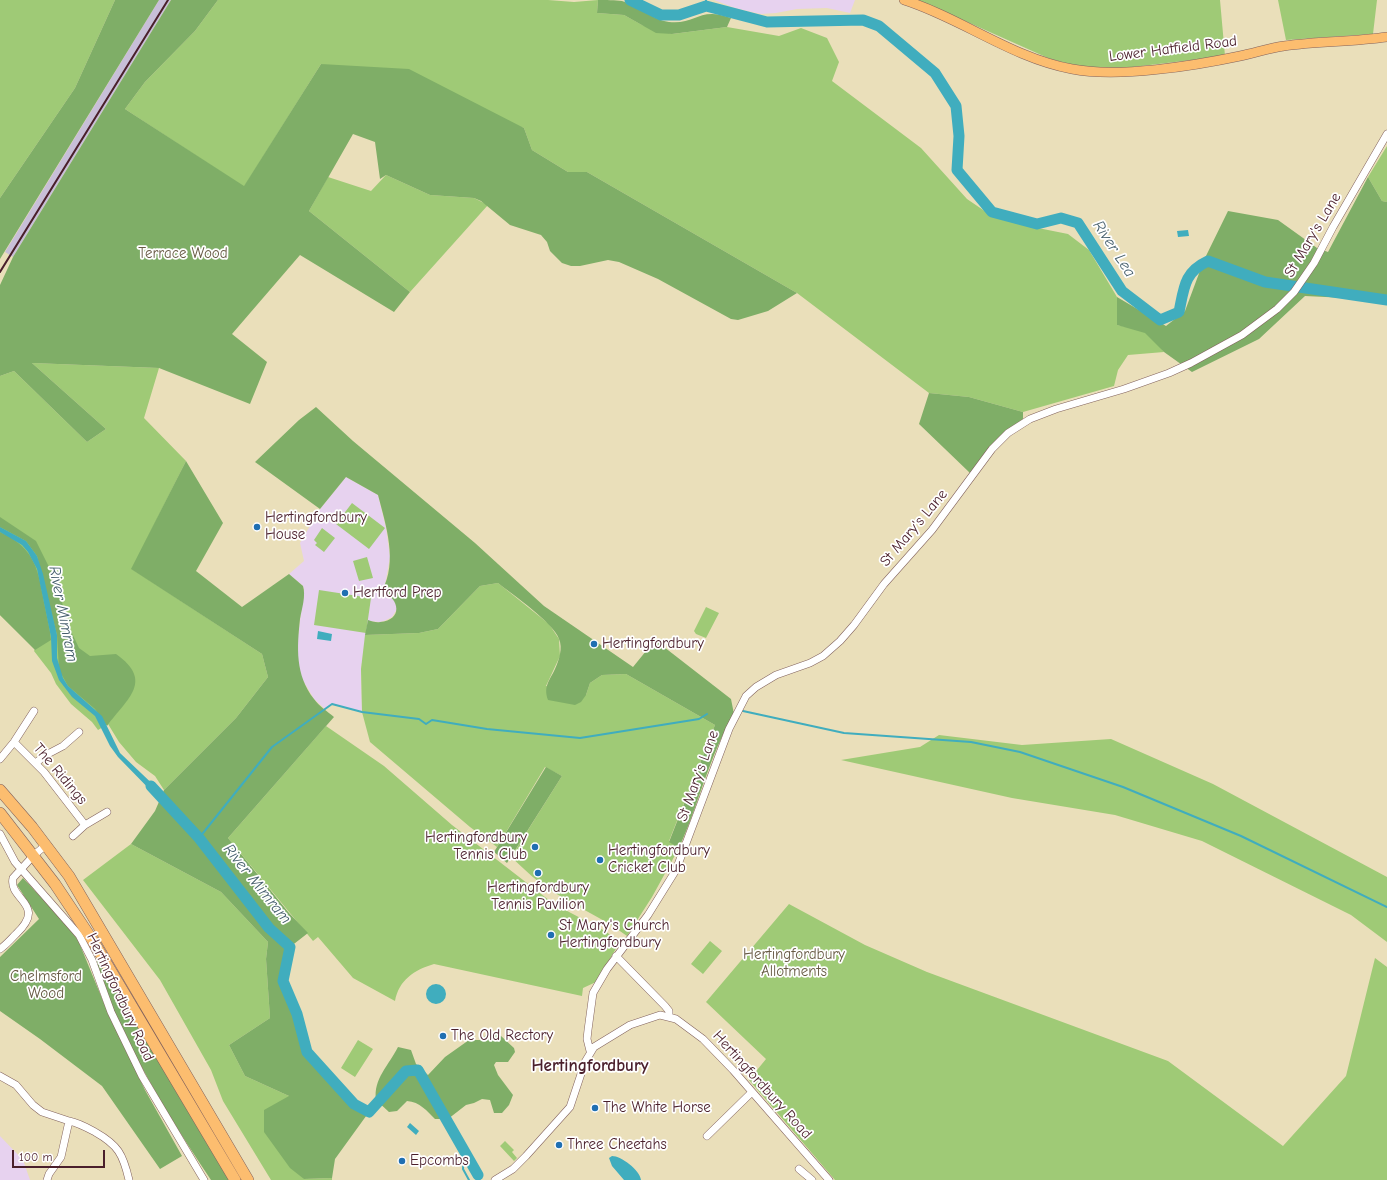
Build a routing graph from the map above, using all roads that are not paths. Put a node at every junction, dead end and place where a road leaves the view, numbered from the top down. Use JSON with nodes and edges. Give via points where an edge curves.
{"nodes":[{"id":1,"x":904,"y":0,"type":"edge"},
{"id":2,"x":1387,"y":37,"type":"edge"},
{"id":3,"x":1387,"y":134,"type":"edge"},
{"id":4,"x":34,"y":711,"type":"dead end"},
{"id":5,"x":80,"y":732,"type":"dead end"},
{"id":6,"x":14,"y":742,"type":"junction"},
{"id":7,"x":0,"y":759,"type":"edge"},
{"id":8,"x":36,"y":763,"type":"junction"},
{"id":9,"x":0,"y":790,"type":"edge"},
{"id":10,"x":107,"y":812,"type":"dead end"},
{"id":11,"x":0,"y":813,"type":"edge"},
{"id":12,"x":85,"y":825,"type":"junction"},
{"id":13,"x":0,"y":834,"type":"edge"},
{"id":14,"x":73,"y":836,"type":"dead end"},
{"id":15,"x":46,"y":845,"type":"junction"},
{"id":16,"x":34,"y":855,"type":"junction"},
{"id":17,"x":20,"y":869,"type":"junction"},
{"id":18,"x":0,"y":949,"type":"edge"},
{"id":19,"x":616,"y":956,"type":"junction"},
{"id":20,"x":669,"y":1016,"type":"junction"},
{"id":21,"x":590,"y":1052,"type":"junction"},
{"id":22,"x":0,"y":1076,"type":"edge"},
{"id":23,"x":752,"y":1092,"type":"junction"},
{"id":24,"x":69,"y":1121,"type":"junction"},
{"id":25,"x":707,"y":1136,"type":"dead end"},
{"id":26,"x":799,"y":1169,"type":"dead end"},
{"id":27,"x":47,"y":1180,"type":"edge"},
{"id":28,"x":129,"y":1180,"type":"edge"},
{"id":29,"x":204,"y":1180,"type":"edge"},
{"id":30,"x":235,"y":1180,"type":"edge"},
{"id":31,"x":248,"y":1180,"type":"edge"},
{"id":32,"x":495,"y":1180,"type":"edge"},
{"id":33,"x":812,"y":1180,"type":"edge"},
{"id":34,"x":829,"y":1180,"type":"edge"}],
"edges":[{"from":1,"to":2,"type":"main road","name":"Lower Hatfield Road","via":[[931,9],[1001,44],[1057,65],[1082,71],[1112,72],[1169,67],[1283,46]]},
{"from":3,"to":19,"type":"street","name":"St Mary's Lane","via":[[1305,277],[1277,309],[1257,326],[1223,347],[1169,374],[1049,411],[1021,424],[999,442],[943,517],[884,584],[840,641],[823,656],[776,675],[746,696],[727,734],[676,870],[638,929]]},
{"from":4,"to":6,"type":"street"},
{"from":5,"to":8,"type":"street"},
{"from":6,"to":7,"type":"street"},
{"from":6,"to":8,"type":"street","name":"The Ridings"},
{"from":8,"to":12,"type":"street","name":"The Ridings"},
{"from":9,"to":15,"type":"highway"},
{"from":10,"to":12,"type":"street","name":"The Ridings"},
{"from":11,"to":16,"type":"highway"},
{"from":12,"to":14,"type":"street","name":"The Ridings"},
{"from":13,"to":17,"type":"street","name":"Hertingfordbury Road"},
{"from":15,"to":16,"type":"street"},
{"from":15,"to":31,"type":"highway","via":[[88,906]]},
{"from":16,"to":17,"type":"street"},
{"from":16,"to":30,"type":"highway","via":[[93,941]]},
{"from":17,"to":18,"type":"street","via":[[12,883],[27,907],[28,917],[26,924]]},
{"from":17,"to":29,"type":"street","name":"Hertingfordbury Road","via":[[79,935],[92,960],[111,1012],[142,1076]]},
{"from":19,"to":20,"type":"street","name":"Hertingfordbury Road","via":[[665,1006]]},
{"from":19,"to":21,"type":"street","name":"St Mary's Lane","via":[[593,992],[587,1039]]},
{"from":20,"to":21,"type":"street","via":[[652,1017],[630,1025],[602,1041]]},
{"from":20,"to":23,"type":"street","name":"Hertingfordbury Road","via":[[703,1039]]},
{"from":21,"to":32,"type":"street","via":[[570,1107],[526,1156]]},
{"from":22,"to":24,"type":"street","via":[[16,1086],[42,1112]]},
{"from":23,"to":25,"type":"street"},
{"from":23,"to":34,"type":"street","name":"Hertingfordbury Road"},
{"from":24,"to":27,"type":"street","via":[[61,1157]]},
{"from":24,"to":28,"type":"street","via":[[85,1126],[114,1145],[124,1161]]},
{"from":26,"to":33,"type":"street"}]}
